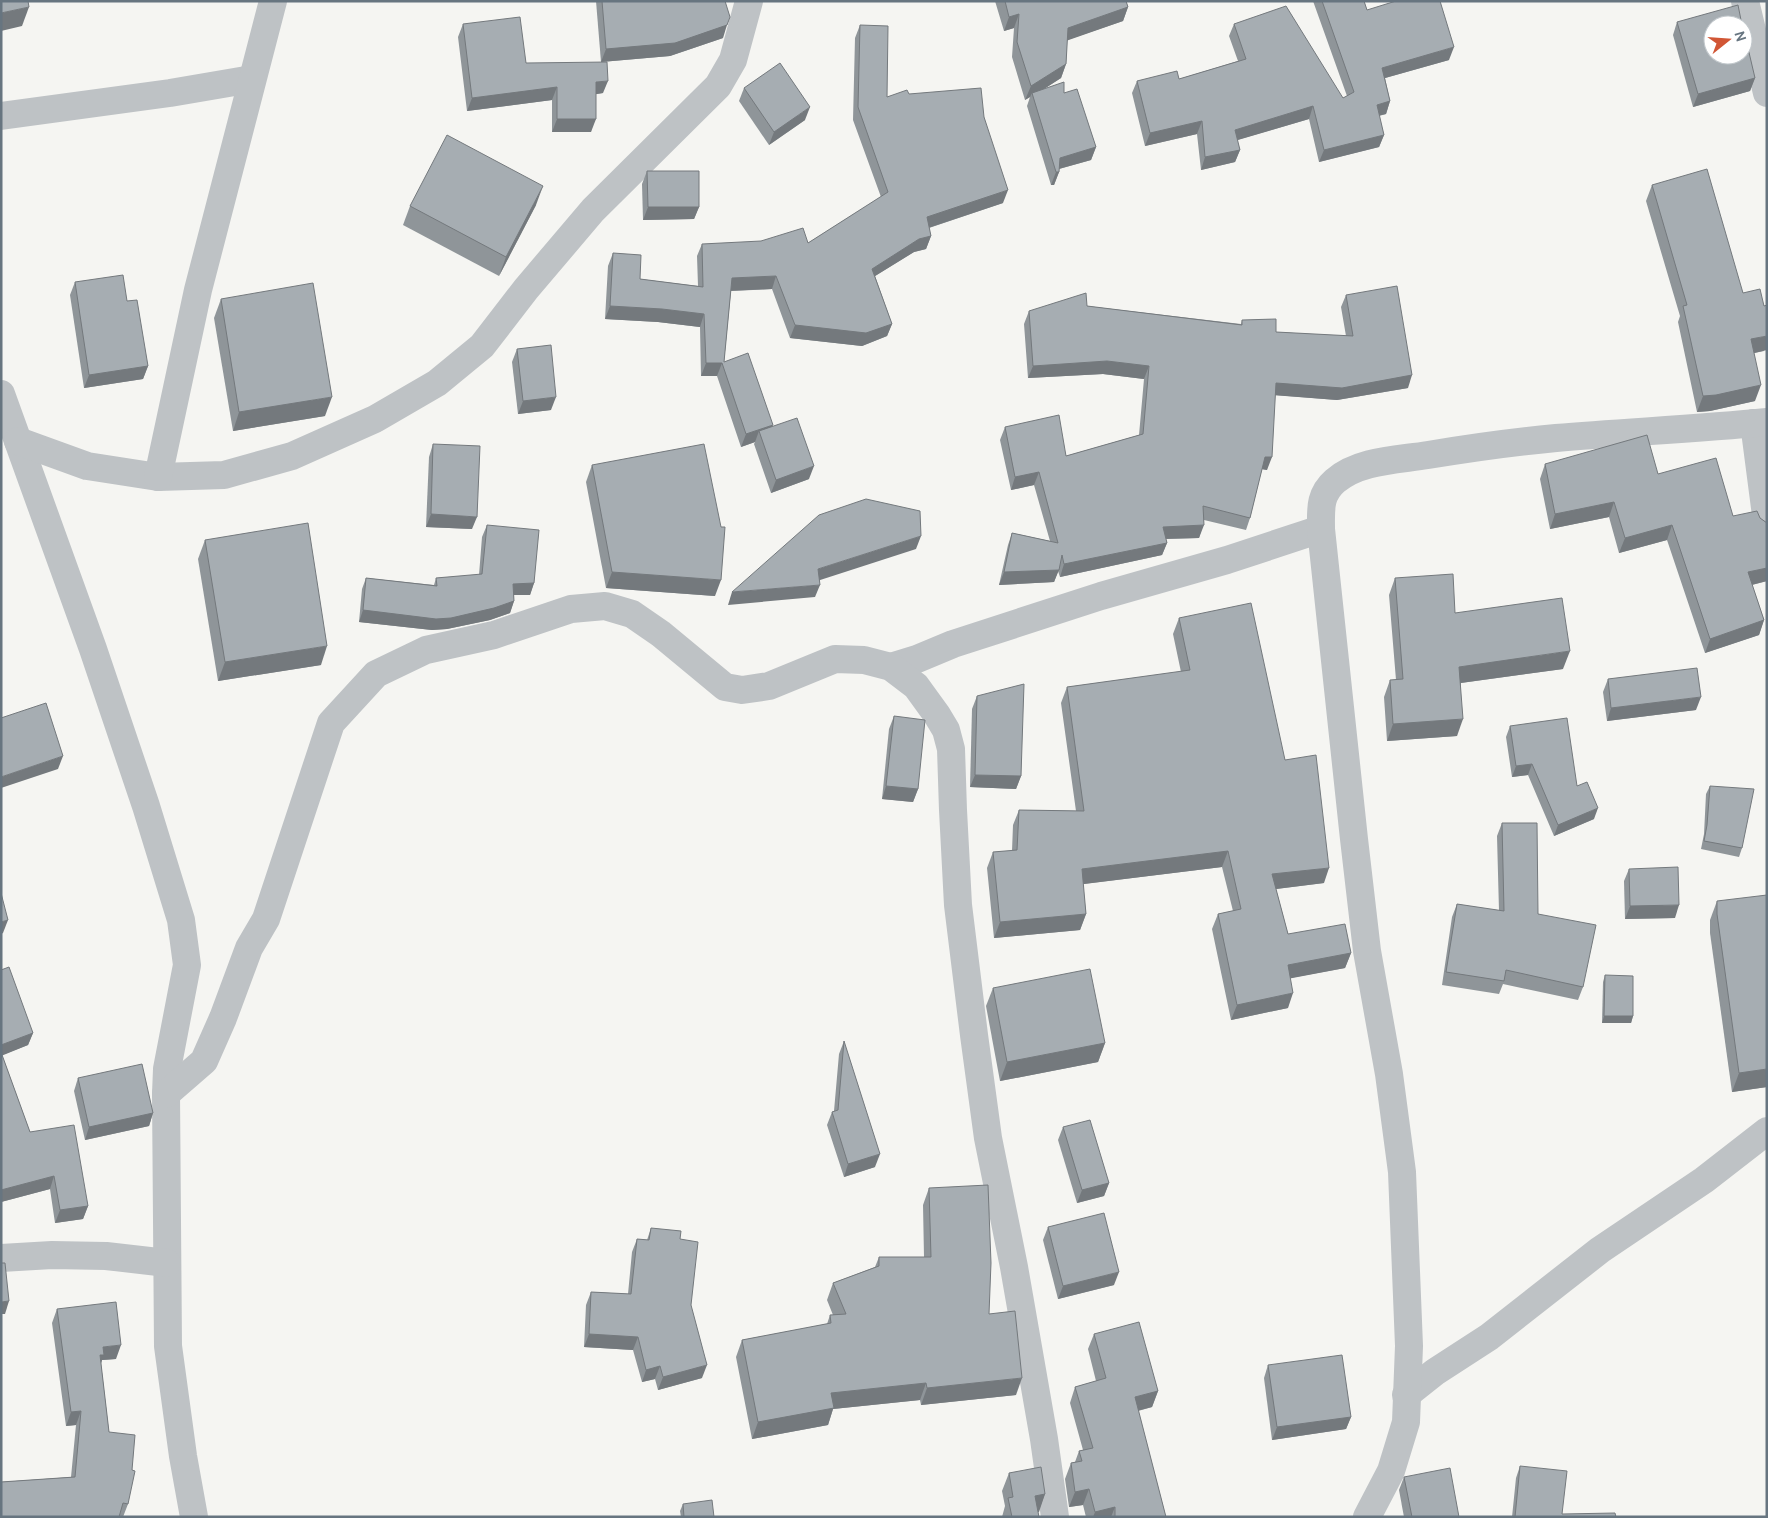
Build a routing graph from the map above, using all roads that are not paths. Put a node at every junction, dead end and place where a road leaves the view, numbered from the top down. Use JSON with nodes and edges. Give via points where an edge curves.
{"nodes":[{"id":1,"x":273,"y":1,"type":"edge"},
{"id":2,"x":750,"y":1,"type":"edge"},
{"id":3,"x":1746,"y":1,"type":"edge"},
{"id":4,"x":252,"y":79,"type":"junction"},
{"id":5,"x":1767,"y":93,"type":"edge"},
{"id":6,"x":1,"y":116,"type":"edge"},
{"id":7,"x":1,"y":394,"type":"edge"},
{"id":8,"x":1760,"y":422,"type":"edge"},
{"id":9,"x":18,"y":441,"type":"junction"},
{"id":10,"x":158,"y":477,"type":"junction"},
{"id":11,"x":1767,"y":523,"type":"edge"},
{"id":12,"x":1321,"y":529,"type":"junction"},
{"id":13,"x":891,"y":667,"type":"junction"},
{"id":14,"x":166,"y":1094,"type":"junction"},
{"id":15,"x":1767,"y":1131,"type":"edge"},
{"id":16,"x":1,"y":1258,"type":"edge"},
{"id":17,"x":167,"y":1263,"type":"junction"},
{"id":18,"x":1406,"y":1394,"type":"junction"},
{"id":19,"x":194,"y":1517,"type":"edge"},
{"id":20,"x":1055,"y":1517,"type":"edge"},
{"id":21,"x":1366,"y":1517,"type":"edge"}],
"edges":[{"from":1,"to":4,"type":"street"},
{"from":2,"to":10,"type":"street","via":[[733,60],[718,86],[593,210],[482,346],[437,383],[375,419],[292,456],[224,475]]},
{"from":3,"to":5,"type":"street"},
{"from":4,"to":6,"type":"street"},
{"from":4,"to":10,"type":"street","via":[[198,290]]},
{"from":7,"to":9,"type":"street"},
{"from":8,"to":11,"type":"street"},
{"from":8,"to":12,"type":"street","via":[[1554,438],[1381,462],[1359,468],[1327,488],[1320,506]]},
{"from":9,"to":10,"type":"street","via":[[87,466]]},
{"from":9,"to":14,"type":"street","via":[[93,648],[181,920],[187,965],[167,1069]]},
{"from":12,"to":13,"type":"street","via":[[1228,560],[1101,596]]},
{"from":12,"to":18,"type":"street","via":[[1367,951],[1402,1172],[1409,1346]]},
{"from":13,"to":14,"type":"street","via":[[864,660],[834,659],[769,686],[742,690],[725,686],[632,614],[605,606],[572,609],[494,635],[426,650],[376,674],[331,724],[266,919],[249,948],[204,1061]]},
{"from":13,"to":20,"type":"street","via":[[916,686],[946,730],[951,749],[958,905],[988,1138],[1044,1439]]},
{"from":14,"to":17,"type":"street"},
{"from":15,"to":18,"type":"street","via":[[1704,1180],[1600,1250],[1489,1337]]},
{"from":16,"to":17,"type":"street","via":[[106,1256]]},
{"from":17,"to":19,"type":"street","via":[[168,1346]]},
{"from":18,"to":21,"type":"street","via":[[1406,1422],[1391,1471]]}]}
